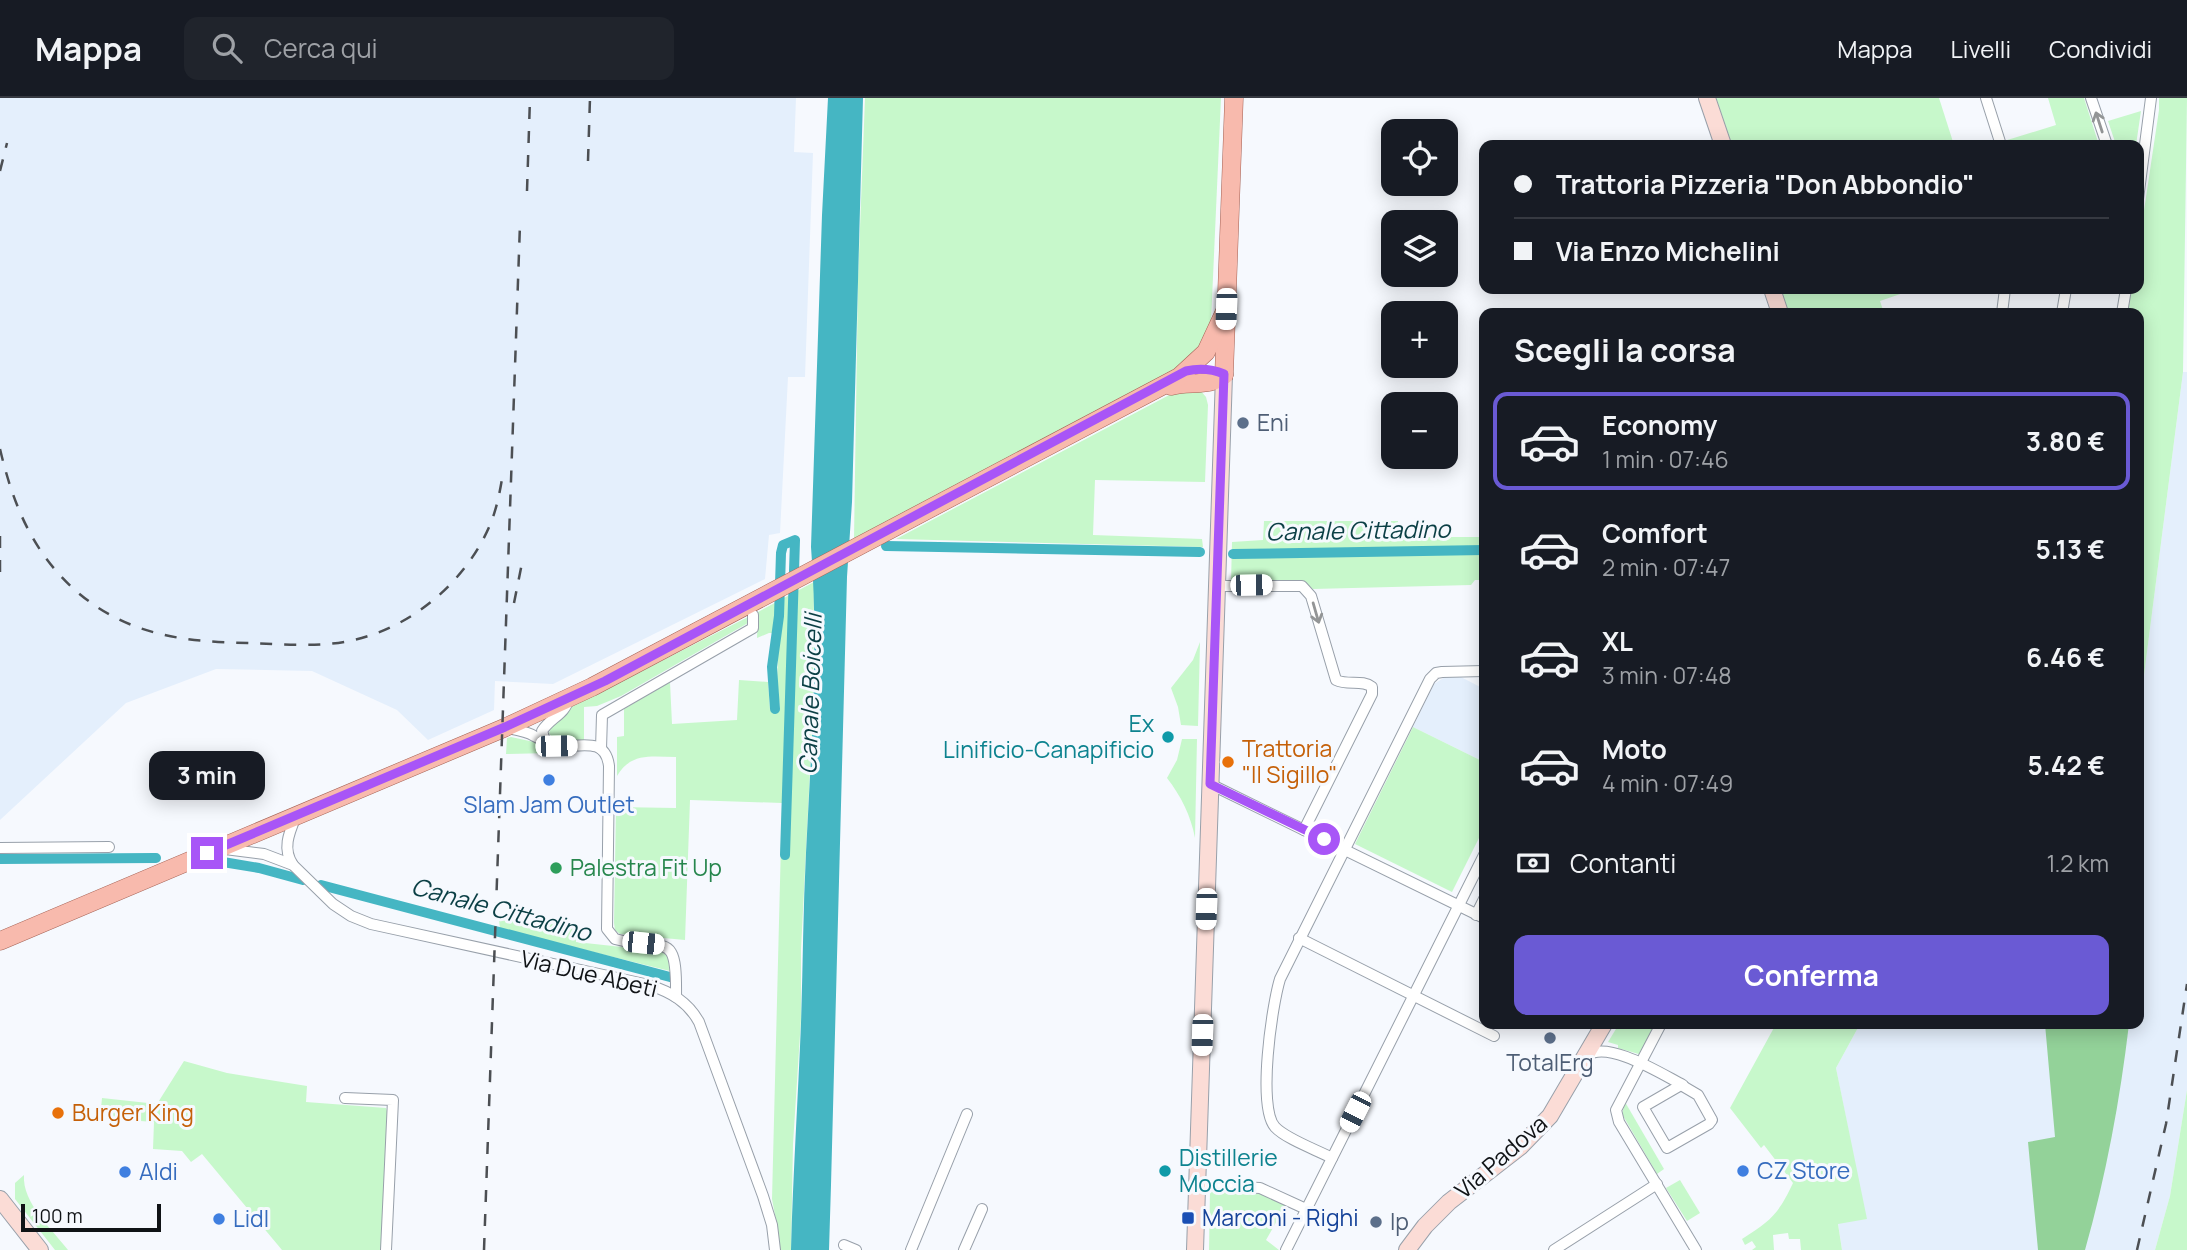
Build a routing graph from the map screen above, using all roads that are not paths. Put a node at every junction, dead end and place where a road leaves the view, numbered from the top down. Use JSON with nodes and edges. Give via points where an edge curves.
{"nodes":[{"id":1,"x":1234,"y":98,"type":"edge"},
{"id":2,"x":1707,"y":98,"type":"edge"},
{"id":3,"x":1986,"y":98,"type":"edge"},
{"id":4,"x":2091,"y":98,"type":"edge"},
{"id":5,"x":2151,"y":98,"type":"edge"},
{"id":6,"x":1721,"y":140,"type":"edge"},
{"id":7,"x":1999,"y":140,"type":"edge"},
{"id":8,"x":2105,"y":140,"type":"edge"},
{"id":9,"x":2144,"y":144,"type":"edge"},
{"id":10,"x":1226,"y":309,"type":"junction"},
{"id":11,"x":1186,"y":371,"type":"junction"},
{"id":12,"x":1224,"y":374,"type":"junction"},
{"id":13,"x":1204,"y":383,"type":"junction"},
{"id":14,"x":1152,"y":391,"type":"junction"},
{"id":15,"x":1223,"y":418,"type":"junction"},
{"id":16,"x":1217,"y":586,"type":"junction"},
{"id":17,"x":753,"y":615,"type":"dead end"},
{"id":18,"x":1479,"y":671,"type":"edge"},
{"id":19,"x":569,"y":698,"type":"junction"},
{"id":20,"x":505,"y":727,"type":"junction"},
{"id":21,"x":545,"y":741,"type":"junction"},
{"id":22,"x":601,"y":749,"type":"junction"},
{"id":23,"x":1210,"y":784,"type":"junction"},
{"id":24,"x":296,"y":816,"type":"junction"},
{"id":25,"x":1304,"y":830,"type":"junction"},
{"id":26,"x":109,"y":847,"type":"dead end"},
{"id":27,"x":0,"y":848,"type":"edge"},
{"id":28,"x":218,"y":849,"type":"junction"},
{"id":29,"x":1344,"y":849,"type":"junction"},
{"id":30,"x":293,"y":865,"type":"junction"},
{"id":31,"x":1479,"y":865,"type":"edge"},
{"id":32,"x":1459,"y":906,"type":"junction"},
{"id":33,"x":1479,"y":916,"type":"edge"},
{"id":34,"x":1299,"y":938,"type":"junction"},
{"id":35,"x":0,"y":941,"type":"edge"},
{"id":36,"x":1413,"y":996,"type":"junction"},
{"id":37,"x":676,"y":997,"type":"junction"},
{"id":38,"x":1479,"y":1029,"type":"edge"},
{"id":39,"x":1480,"y":1029,"type":"edge"},
{"id":40,"x":1601,"y":1029,"type":"edge"},
{"id":41,"x":1658,"y":1029,"type":"edge"},
{"id":42,"x":1494,"y":1036,"type":"dead end"},
{"id":43,"x":1585,"y":1058,"type":"junction"},
{"id":44,"x":1641,"y":1063,"type":"junction"},
{"id":45,"x":1683,"y":1086,"type":"junction"},
{"id":46,"x":345,"y":1098,"type":"dead end"},
{"id":47,"x":967,"y":1114,"type":"dead end"},
{"id":48,"x":1332,"y":1158,"type":"junction"},
{"id":49,"x":1657,"y":1184,"type":"junction"},
{"id":50,"x":1197,"y":1185,"type":"junction"},
{"id":51,"x":0,"y":1199,"type":"edge"},
{"id":52,"x":982,"y":1209,"type":"dead end"},
{"id":53,"x":1306,"y":1209,"type":"junction"},
{"id":54,"x":844,"y":1245,"type":"dead end"},
{"id":55,"x":40,"y":1250,"type":"edge"},
{"id":56,"x":386,"y":1250,"type":"edge"},
{"id":57,"x":775,"y":1250,"type":"edge"},
{"id":58,"x":856,"y":1250,"type":"edge"},
{"id":59,"x":911,"y":1250,"type":"edge"},
{"id":60,"x":964,"y":1250,"type":"edge"},
{"id":61,"x":1195,"y":1250,"type":"edge"},
{"id":62,"x":1286,"y":1250,"type":"edge"},
{"id":63,"x":1407,"y":1250,"type":"edge"},
{"id":64,"x":1554,"y":1250,"type":"edge"},
{"id":65,"x":1696,"y":1250,"type":"edge"}],
"edges":[{"from":1,"to":10,"type":"main road"},
{"from":2,"to":6,"type":"main road"},
{"from":3,"to":7,"type":"street"},
{"from":8,"to":4,"type":"street","one_way":true},
{"from":5,"to":9,"type":"street"},
{"from":10,"to":11,"type":"main road","via":[[1212,343]]},
{"from":10,"to":12,"type":"main road"},
{"from":11,"to":12,"type":"main road"},
{"from":11,"to":14,"type":"main road"},
{"from":12,"to":13,"type":"main road"},
{"from":12,"to":15,"type":"main road"},
{"from":13,"to":14,"type":"main road"},
{"from":13,"to":15,"type":"main road","via":[[1218,395]]},
{"from":14,"to":19,"type":"main road"},
{"from":15,"to":16,"type":"main road"},
{"from":16,"to":23,"type":"main road"},
{"from":16,"to":25,"type":"street","one_way":true,"via":[[1302,586],[1311,596],[1336,680],[1372,687]]},
{"from":17,"to":22,"type":"street","via":[[753,628],[602,715]]},
{"from":18,"to":29,"type":"street","via":[[1442,672],[1430,679]]},
{"from":19,"to":20,"type":"main road"},
{"from":19,"to":21,"type":"street","via":[[563,712],[544,727]]},
{"from":20,"to":21,"type":"street"},
{"from":20,"to":24,"type":"main road"},
{"from":21,"to":22,"type":"street","via":[[552,746]]},
{"from":22,"to":37,"type":"street","via":[[609,766],[607,929],[615,939],[668,949],[676,961]]},
{"from":23,"to":25,"type":"street"},
{"from":23,"to":50,"type":"main road"},
{"from":24,"to":28,"type":"main road"},
{"from":24,"to":30,"type":"street","via":[[287,843]]},
{"from":25,"to":29,"type":"street"},
{"from":26,"to":27,"type":"street"},
{"from":28,"to":30,"type":"street","name":"Via Due Abeti","via":[[250,850]]},
{"from":28,"to":35,"type":"main road"},
{"from":29,"to":32,"type":"street"},
{"from":29,"to":34,"type":"street"},
{"from":30,"to":37,"type":"street","name":"Via Due Abeti","via":[[332,904],[371,924],[649,985]]},
{"from":31,"to":32,"type":"street"},
{"from":32,"to":33,"type":"street"},
{"from":32,"to":36,"type":"street"},
{"from":34,"to":36,"type":"street"},
{"from":34,"to":48,"type":"street","via":[[1274,998],[1267,1106],[1276,1128]]},
{"from":36,"to":38,"type":"street"},
{"from":36,"to":48,"type":"street"},
{"from":37,"to":57,"type":"street","name":"Via Due Abeti","via":[[699,1022],[763,1196]]},
{"from":39,"to":42,"type":"street"},
{"from":40,"to":43,"type":"main road","name":"Via Padova"},
{"from":41,"to":44,"type":"street"},
{"from":43,"to":44,"type":"street","via":[[1591,1052],[1604,1051]]},
{"from":43,"to":63,"type":"main road","name":"Via Padova","via":[[1533,1135],[1449,1202]]},
{"from":44,"to":45,"type":"street"},
{"from":44,"to":49,"type":"street","via":[[1616,1110]]},
{"from":45,"to":45,"type":"street","via":[[1643,1107],[1667,1148],[1712,1120],[1698,1094]]},
{"from":46,"to":56,"type":"street","via":[[393,1100]]},
{"from":47,"to":59,"type":"street"},
{"from":48,"to":53,"type":"street"},
{"from":49,"to":64,"type":"street"},
{"from":49,"to":65,"type":"street"},
{"from":50,"to":53,"type":"street","via":[[1260,1188]]},
{"from":50,"to":61,"type":"main road"},
{"from":51,"to":55,"type":"main road"},
{"from":52,"to":60,"type":"street"},
{"from":53,"to":62,"type":"street"},
{"from":54,"to":58,"type":"street"}]}
